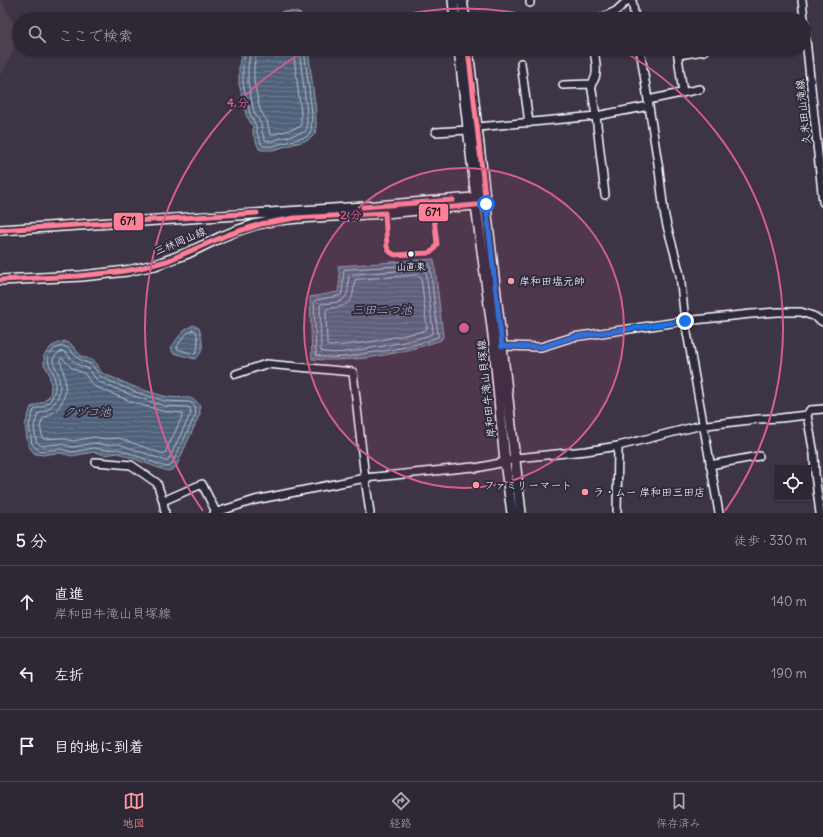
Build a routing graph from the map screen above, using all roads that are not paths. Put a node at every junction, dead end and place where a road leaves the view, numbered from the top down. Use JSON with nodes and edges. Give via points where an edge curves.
{"nodes":[{"id":1,"x":453,"y":0,"type":"edge"},
{"id":2,"x":462,"y":0,"type":"edge"},
{"id":3,"x":628,"y":0,"type":"edge"},
{"id":4,"x":632,"y":0,"type":"edge"},
{"id":5,"x":802,"y":0,"type":"edge"},
{"id":6,"x":454,"y":12,"type":"edge"},
{"id":7,"x":463,"y":12,"type":"edge"},
{"id":8,"x":614,"y":12,"type":"edge"},
{"id":9,"x":634,"y":12,"type":"edge"},
{"id":10,"x":803,"y":12,"type":"edge"},
{"id":11,"x":460,"y":56,"type":"edge"},
{"id":12,"x":469,"y":56,"type":"edge"},
{"id":13,"x":595,"y":56,"type":"edge"},
{"id":14,"x":641,"y":56,"type":"edge"},
{"id":15,"x":678,"y":56,"type":"edge"},
{"id":16,"x":808,"y":56,"type":"edge"},
{"id":17,"x":521,"y":63,"type":"dead end"},
{"id":18,"x":591,"y":84,"type":"junction"},
{"id":19,"x":563,"y":85,"type":"dead end"},
{"id":20,"x":700,"y":89,"type":"dead end"},
{"id":21,"x":683,"y":93,"type":"junction"},
{"id":22,"x":649,"y":103,"type":"junction"},
{"id":23,"x":596,"y":116,"type":"junction"},
{"id":24,"x":529,"y":122,"type":"junction"},
{"id":25,"x":478,"y":127,"type":"junction"},
{"id":26,"x":468,"y":130,"type":"junction"},
{"id":27,"x":436,"y":132,"type":"dead end"},
{"id":28,"x":605,"y":195,"type":"dead end"},
{"id":29,"x":480,"y":201,"type":"junction"},
{"id":30,"x":823,"y":202,"type":"edge"},
{"id":31,"x":0,"y":230,"type":"edge"},
{"id":32,"x":0,"y":280,"type":"edge"},
{"id":33,"x":685,"y":321,"type":"junction"},
{"id":34,"x":823,"y":322,"type":"edge"},
{"id":35,"x":502,"y":346,"type":"junction"},
{"id":36,"x":236,"y":374,"type":"dead end"},
{"id":37,"x":823,"y":409,"type":"edge"},
{"id":38,"x":807,"y":415,"type":"junction"},
{"id":39,"x":703,"y":426,"type":"junction"},
{"id":40,"x":618,"y":446,"type":"junction"},
{"id":41,"x":759,"y":456,"type":"dead end"},
{"id":42,"x":516,"y":458,"type":"junction"},
{"id":43,"x":96,"y":462,"type":"dead end"},
{"id":44,"x":505,"y":462,"type":"junction"},
{"id":45,"x":710,"y":465,"type":"junction"},
{"id":46,"x":365,"y":478,"type":"junction"},
{"id":47,"x":163,"y":501,"type":"junction"},
{"id":48,"x":165,"y":513,"type":"edge"},
{"id":49,"x":215,"y":513,"type":"edge"},
{"id":50,"x":370,"y":513,"type":"edge"},
{"id":51,"x":512,"y":513,"type":"edge"},
{"id":52,"x":521,"y":513,"type":"edge"},
{"id":53,"x":617,"y":513,"type":"edge"},
{"id":54,"x":719,"y":513,"type":"edge"},
{"id":55,"x":820,"y":513,"type":"edge"}],
"edges":[{"from":1,"to":6,"type":"main road"},
{"from":2,"to":7,"type":"main road"},
{"from":3,"to":8,"type":"street"},
{"from":4,"to":9,"type":"street"},
{"from":5,"to":10,"type":"street","name":"久米田山滝線"},
{"from":11,"to":26,"type":"main road","name":"岸和田牛滝山貝塚線"},
{"from":12,"to":25,"type":"main road","name":"岸和田牛滝山貝塚線"},
{"from":13,"to":18,"type":"street","via":[[596,74]]},
{"from":14,"to":22,"type":"street"},
{"from":15,"to":21,"type":"street"},
{"from":16,"to":30,"type":"street","name":"久米田山滝線"},
{"from":17,"to":24,"type":"street"},
{"from":18,"to":19,"type":"street"},
{"from":18,"to":23,"type":"street"},
{"from":20,"to":21,"type":"street"},
{"from":21,"to":22,"type":"street"},
{"from":22,"to":23,"type":"street"},
{"from":22,"to":33,"type":"street","via":[[667,226],[680,275]]},
{"from":23,"to":24,"type":"street"},
{"from":23,"to":28,"type":"street"},
{"from":24,"to":25,"type":"street"},
{"from":25,"to":29,"type":"main road","name":"岸和田牛滝山貝塚線"},
{"from":26,"to":27,"type":"street"},
{"from":26,"to":29,"type":"main road","name":"岸和田牛滝山貝塚線"},
{"from":29,"to":31,"type":"main road","name":"三林岡山線"},
{"from":29,"to":32,"type":"main road","name":"三林岡山線","via":[[385,213],[278,220],[236,231],[188,253],[148,267],[82,276]]},
{"from":29,"to":35,"type":"main road","name":"岸和田牛滝山貝塚線"},
{"from":29,"to":44,"type":"main road","name":"岸和田牛滝山貝塚線"},
{"from":33,"to":34,"type":"street","via":[[801,312]]},
{"from":33,"to":35,"type":"street","via":[[573,337],[542,347]]},
{"from":33,"to":39,"type":"street"},
{"from":35,"to":42,"type":"main road","name":"岸和田牛滝山貝塚線"},
{"from":36,"to":46,"type":"street","via":[[266,364],[353,372]]},
{"from":37,"to":38,"type":"street","via":[[810,410]]},
{"from":38,"to":39,"type":"street"},
{"from":38,"to":55,"type":"street"},
{"from":39,"to":40,"type":"street"},
{"from":39,"to":45,"type":"street"},
{"from":40,"to":42,"type":"street"},
{"from":40,"to":53,"type":"street","via":[[621,484]]},
{"from":41,"to":45,"type":"street"},
{"from":42,"to":44,"type":"street"},
{"from":42,"to":52,"type":"main road","name":"岸和田牛滝山貝塚線"},
{"from":43,"to":47,"type":"street","via":[[131,465],[157,483]]},
{"from":44,"to":46,"type":"street","via":[[476,468]]},
{"from":44,"to":51,"type":"main road","name":"岸和田牛滝山貝塚線"},
{"from":45,"to":54,"type":"street"},
{"from":46,"to":49,"type":"street","via":[[255,500]]},
{"from":46,"to":50,"type":"street"},
{"from":47,"to":48,"type":"street"},
{"from":47,"to":49,"type":"street","via":[[202,484]]}]}
